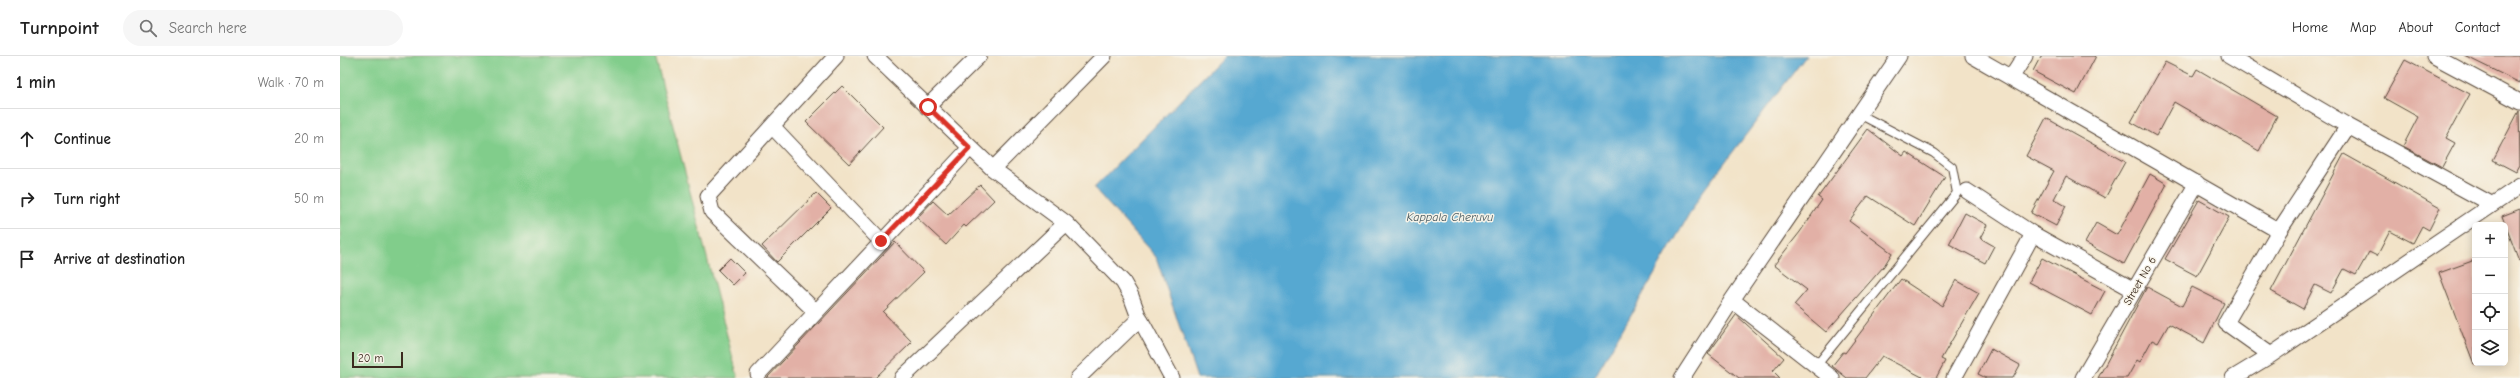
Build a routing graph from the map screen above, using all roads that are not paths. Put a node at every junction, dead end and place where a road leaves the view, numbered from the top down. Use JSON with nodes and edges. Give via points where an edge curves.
{"nodes":[{"id":1,"x":836,"y":56,"type":"edge"},
{"id":2,"x":875,"y":56,"type":"edge"},
{"id":3,"x":979,"y":56,"type":"edge"},
{"id":4,"x":1104,"y":56,"type":"edge"},
{"id":5,"x":1899,"y":56,"type":"edge"},
{"id":6,"x":1973,"y":56,"type":"edge"},
{"id":7,"x":2025,"y":56,"type":"edge"},
{"id":8,"x":2229,"y":56,"type":"edge"},
{"id":9,"x":2434,"y":56,"type":"edge"},
{"id":10,"x":2011,"y":78,"type":"junction"},
{"id":11,"x":2520,"y":102,"type":"edge"},
{"id":12,"x":928,"y":107,"type":"junction"},
{"id":13,"x":1859,"y":114,"type":"junction"},
{"id":14,"x":772,"y":126,"type":"junction"},
{"id":15,"x":2348,"y":126,"type":"junction"},
{"id":16,"x":970,"y":148,"type":"junction"},
{"id":17,"x":993,"y":169,"type":"junction"},
{"id":18,"x":2197,"y":183,"type":"junction"},
{"id":19,"x":2520,"y":186,"type":"edge"},
{"id":20,"x":1967,"y":191,"type":"dead end"},
{"id":21,"x":2491,"y":204,"type":"junction"},
{"id":22,"x":1066,"y":223,"type":"junction"},
{"id":23,"x":2279,"y":231,"type":"junction"},
{"id":24,"x":2033,"y":234,"type":"junction"},
{"id":25,"x":881,"y":241,"type":"junction"},
{"id":26,"x":2134,"y":290,"type":"junction"},
{"id":27,"x":1732,"y":300,"type":"junction"},
{"id":28,"x":815,"y":311,"type":"junction"},
{"id":29,"x":1140,"y":318,"type":"junction"},
{"id":30,"x":2271,"y":355,"type":"junction"},
{"id":31,"x":1816,"y":366,"type":"junction"},
{"id":32,"x":758,"y":374,"type":"dead end"},
{"id":33,"x":902,"y":378,"type":"edge"},
{"id":34,"x":1078,"y":378,"type":"edge"},
{"id":35,"x":1172,"y":378,"type":"edge"},
{"id":36,"x":1682,"y":378,"type":"edge"},
{"id":37,"x":1832,"y":378,"type":"edge"},
{"id":38,"x":1954,"y":378,"type":"edge"},
{"id":39,"x":2082,"y":378,"type":"edge"},
{"id":40,"x":2233,"y":378,"type":"edge"}],
"edges":[{"from":1,"to":14,"type":"street"},
{"from":2,"to":12,"type":"street"},
{"from":3,"to":12,"type":"street"},
{"from":4,"to":17,"type":"street"},
{"from":5,"to":13,"type":"street"},
{"from":6,"to":10,"type":"street"},
{"from":7,"to":10,"type":"street"},
{"from":8,"to":15,"type":"street"},
{"from":9,"to":11,"type":"street"},
{"from":10,"to":18,"type":"street"},
{"from":12,"to":16,"type":"street"},
{"from":13,"to":27,"type":"street"},
{"from":13,"to":31,"type":"lane","via":[[1934,153],[1952,167],[1958,193]]},
{"from":14,"to":25,"type":"street"},
{"from":14,"to":28,"type":"street","via":[[708,196],[712,212]]},
{"from":15,"to":21,"type":"street"},
{"from":15,"to":23,"type":"street"},
{"from":16,"to":17,"type":"street"},
{"from":16,"to":25,"type":"street"},
{"from":17,"to":22,"type":"street"},
{"from":18,"to":23,"type":"street"},
{"from":18,"to":26,"type":"street","name":"Street No 6"},
{"from":19,"to":21,"type":"street"},
{"from":20,"to":24,"type":"street"},
{"from":21,"to":30,"type":"street"},
{"from":22,"to":29,"type":"street","via":[[1123,282],[1132,296]]},
{"from":22,"to":33,"type":"street"},
{"from":23,"to":30,"type":"street","via":[[2226,323]]},
{"from":24,"to":26,"type":"street"},
{"from":24,"to":38,"type":"street"},
{"from":25,"to":28,"type":"street"},
{"from":26,"to":39,"type":"street","name":"Street No 6"},
{"from":27,"to":31,"type":"street"},
{"from":27,"to":36,"type":"street"},
{"from":28,"to":32,"type":"street"},
{"from":29,"to":34,"type":"street"},
{"from":29,"to":35,"type":"street"},
{"from":30,"to":40,"type":"street"},
{"from":31,"to":37,"type":"street"}]}
